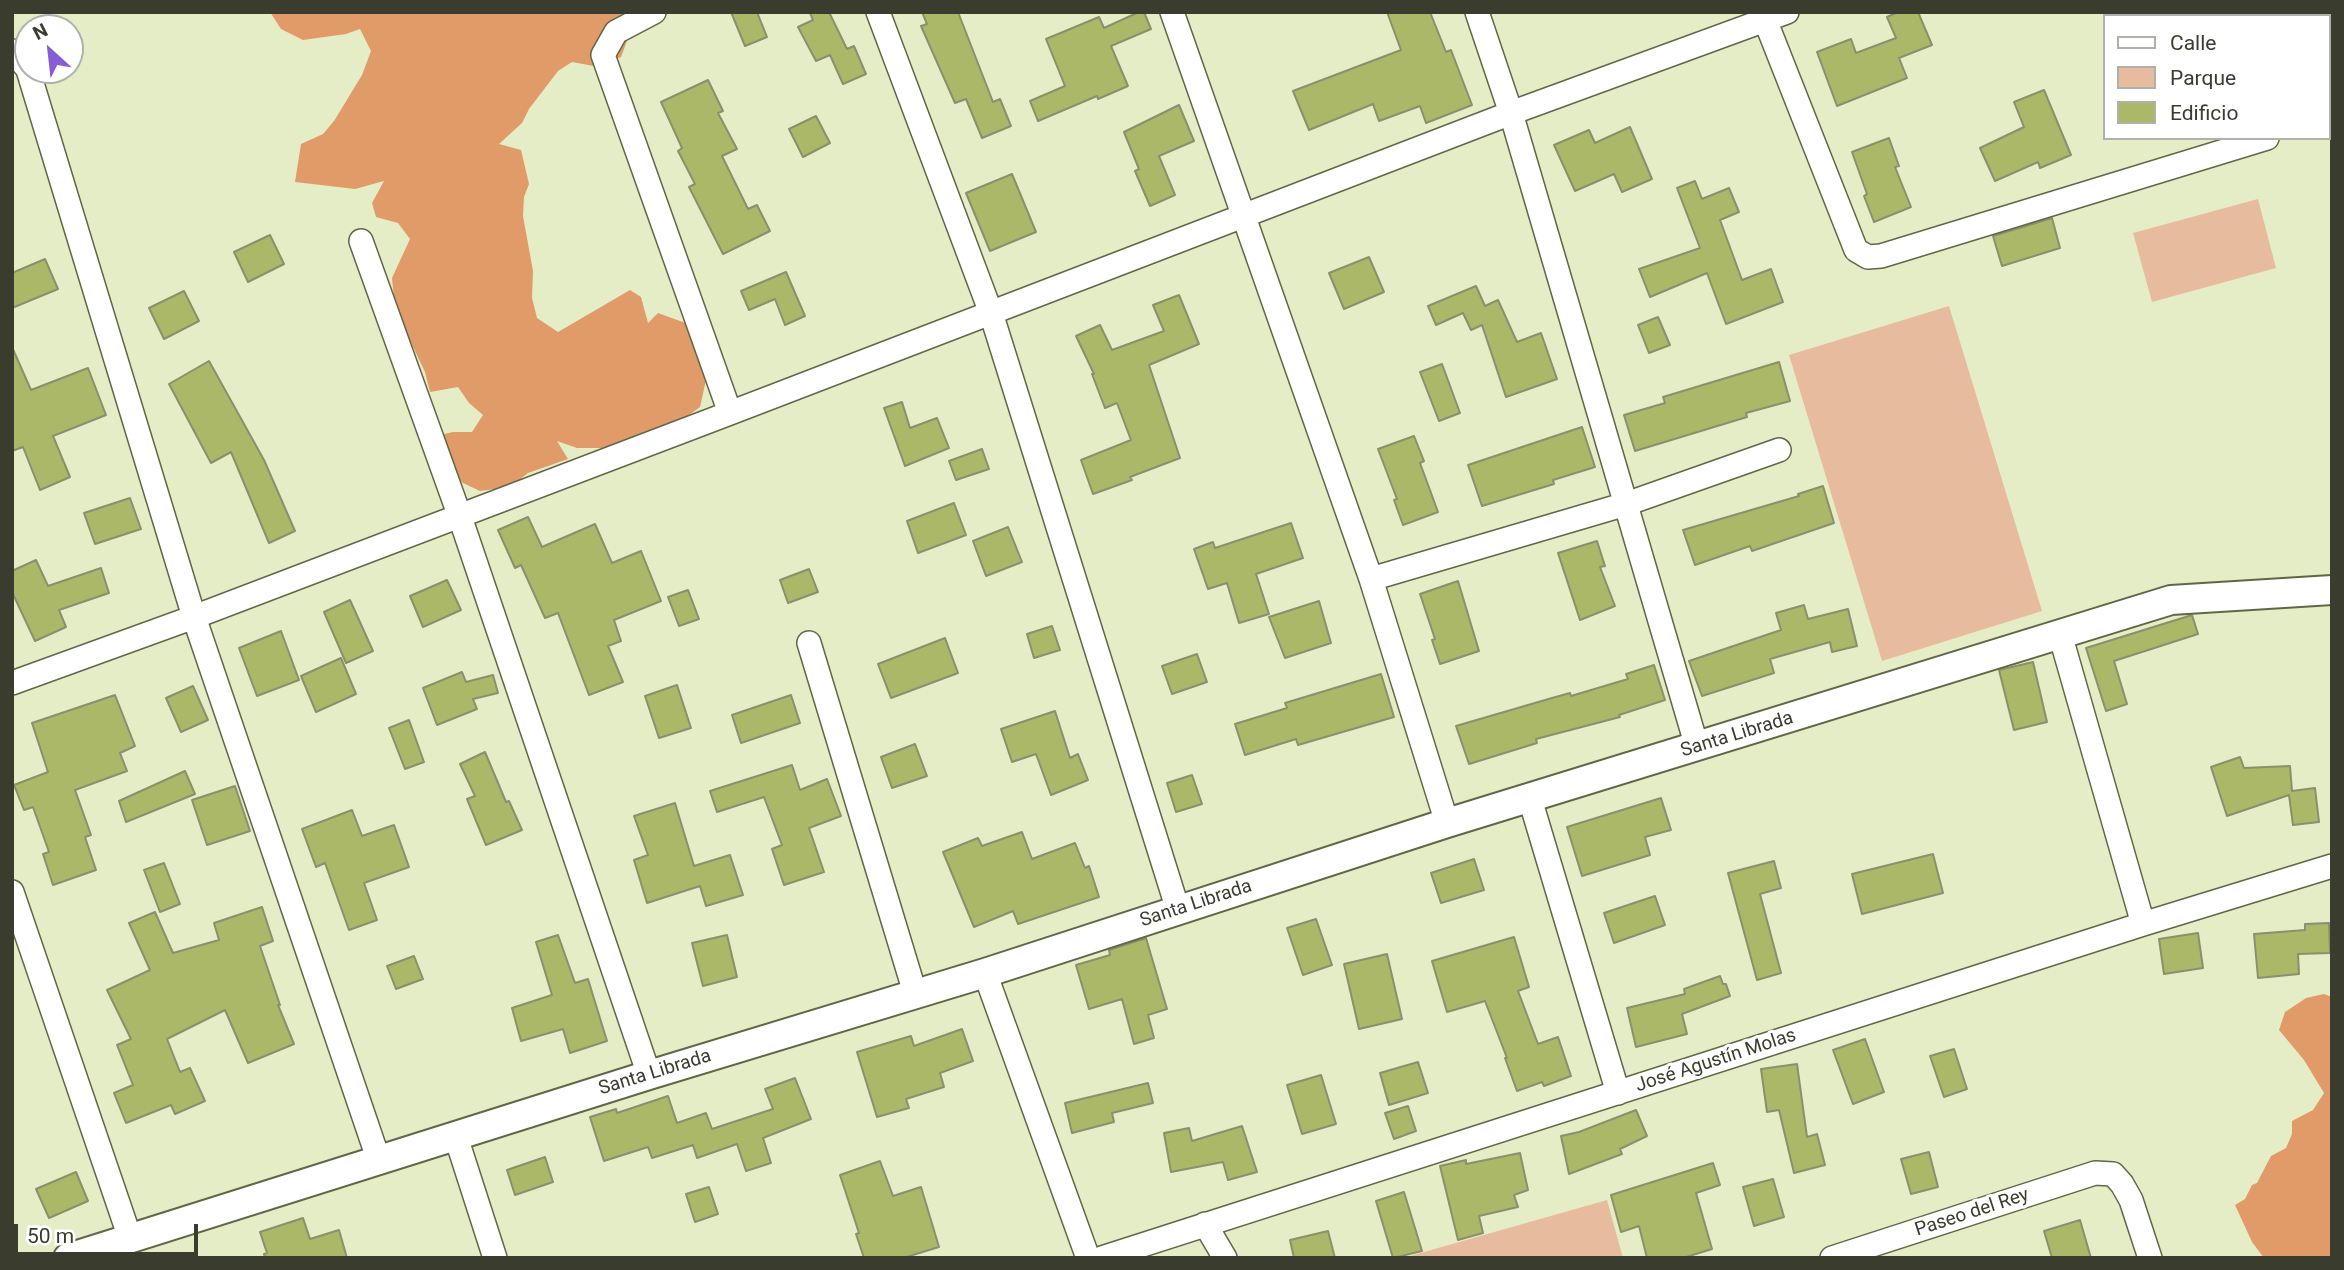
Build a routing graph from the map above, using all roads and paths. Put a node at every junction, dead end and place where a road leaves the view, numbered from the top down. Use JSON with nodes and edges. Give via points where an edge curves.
{"nodes":[{"id":1,"x":654,"y":12,"type":"edge"},
{"id":2,"x":878,"y":12,"type":"edge"},
{"id":3,"x":1171,"y":12,"type":"edge"},
{"id":4,"x":1478,"y":12,"type":"edge"},
{"id":5,"x":1787,"y":12,"type":"edge"},
{"id":6,"x":1763,"y":16,"type":"edge"},
{"id":7,"x":33,"y":84,"type":"edge"},
{"id":8,"x":1511,"y":113,"type":"junction"},
{"id":9,"x":2260,"y":140,"type":"edge"},
{"id":10,"x":1244,"y":215,"type":"junction"},
{"id":11,"x":361,"y":241,"type":"dead end"},
{"id":12,"x":990,"y":313,"type":"junction"},
{"id":13,"x":730,"y":413,"type":"junction"},
{"id":14,"x":1779,"y":450,"type":"dead end"},
{"id":15,"x":1626,"y":503,"type":"junction"},
{"id":16,"x":459,"y":514,"type":"junction"},
{"id":17,"x":1371,"y":579,"type":"junction"},
{"id":18,"x":2332,"y":590,"type":"edge"},
{"id":19,"x":194,"y":617,"type":"junction"},
{"id":20,"x":2060,"y":634,"type":"junction"},
{"id":21,"x":809,"y":643,"type":"dead end"},
{"id":22,"x":12,"y":683,"type":"edge"},
{"id":23,"x":1697,"y":747,"type":"junction"},
{"id":24,"x":1530,"y":799,"type":"junction"},
{"id":25,"x":1447,"y":823,"type":"junction"},
{"id":26,"x":2332,"y":866,"type":"edge"},
{"id":27,"x":12,"y":892,"type":"edge"},
{"id":28,"x":1178,"y":910,"type":"junction"},
{"id":29,"x":2143,"y":924,"type":"junction"},
{"id":30,"x":985,"y":973,"type":"junction"},
{"id":31,"x":915,"y":993,"type":"junction"},
{"id":32,"x":649,"y":1074,"type":"junction"},
{"id":33,"x":1618,"y":1093,"type":"junction"},
{"id":34,"x":456,"y":1136,"type":"junction"},
{"id":35,"x":379,"y":1161,"type":"junction"},
{"id":36,"x":1205,"y":1224,"type":"junction"},
{"id":37,"x":130,"y":1238,"type":"junction"},
{"id":38,"x":1879,"y":1251,"type":"edge"},
{"id":39,"x":68,"y":1258,"type":"edge"},
{"id":40,"x":495,"y":1258,"type":"edge"},
{"id":41,"x":1088,"y":1258,"type":"edge"},
{"id":42,"x":1102,"y":1258,"type":"edge"},
{"id":43,"x":1225,"y":1258,"type":"edge"},
{"id":44,"x":1832,"y":1258,"type":"edge"},
{"id":45,"x":2150,"y":1258,"type":"edge"}],
"edges":[{"from":1,"to":13,"type":"street","via":[[616,32],[603,55]]},
{"from":2,"to":12,"type":"street"},
{"from":3,"to":10,"type":"street"},
{"from":4,"to":8,"type":"street"},
{"from":5,"to":6,"type":"street"},
{"from":6,"to":8,"type":"street"},
{"from":6,"to":9,"type":"street","via":[[1856,250],[1868,257]]},
{"from":7,"to":19,"type":"street"},
{"from":8,"to":10,"type":"street"},
{"from":8,"to":15,"type":"street"},
{"from":10,"to":12,"type":"street"},
{"from":10,"to":17,"type":"street"},
{"from":11,"to":16,"type":"street"},
{"from":12,"to":13,"type":"street"},
{"from":12,"to":28,"type":"street"},
{"from":13,"to":16,"type":"street"},
{"from":14,"to":15,"type":"street"},
{"from":15,"to":17,"type":"street"},
{"from":15,"to":23,"type":"street"},
{"from":16,"to":19,"type":"street"},
{"from":16,"to":32,"type":"street"},
{"from":17,"to":25,"type":"street"},
{"from":18,"to":20,"type":"street","name":"Santa Librada","via":[[2171,600]]},
{"from":19,"to":22,"type":"street"},
{"from":19,"to":35,"type":"street"},
{"from":20,"to":23,"type":"street","name":"Santa Librada"},
{"from":20,"to":29,"type":"street"},
{"from":21,"to":31,"type":"street"},
{"from":23,"to":24,"type":"street","name":"Santa Librada"},
{"from":24,"to":25,"type":"street","name":"Santa Librada"},
{"from":24,"to":33,"type":"street"},
{"from":25,"to":28,"type":"street","name":"Santa Librada"},
{"from":26,"to":29,"type":"street","name":"José Agustín Molas"},
{"from":27,"to":37,"type":"street"},
{"from":28,"to":30,"type":"street","name":"Santa Librada"},
{"from":29,"to":33,"type":"street","name":"José Agustín Molas"},
{"from":30,"to":31,"type":"street","name":"Santa Librada"},
{"from":30,"to":41,"type":"street"},
{"from":31,"to":32,"type":"street","name":"Santa Librada"},
{"from":32,"to":34,"type":"street","name":"Santa Librada"},
{"from":33,"to":36,"type":"street","name":"José Agustín Molas"},
{"from":34,"to":35,"type":"street","name":"Santa Librada"},
{"from":34,"to":40,"type":"street"},
{"from":35,"to":37,"type":"street","name":"Santa Librada"},
{"from":36,"to":42,"type":"street","name":"José Agustín Molas"},
{"from":36,"to":43,"type":"street"},
{"from":37,"to":39,"type":"street","name":"Santa Librada"},
{"from":38,"to":44,"type":"street","name":"Paseo del Rey"},
{"from":38,"to":45,"type":"street","name":"Paseo del Rey","via":[[2095,1173],[2113,1174],[2131,1200]]}]}
